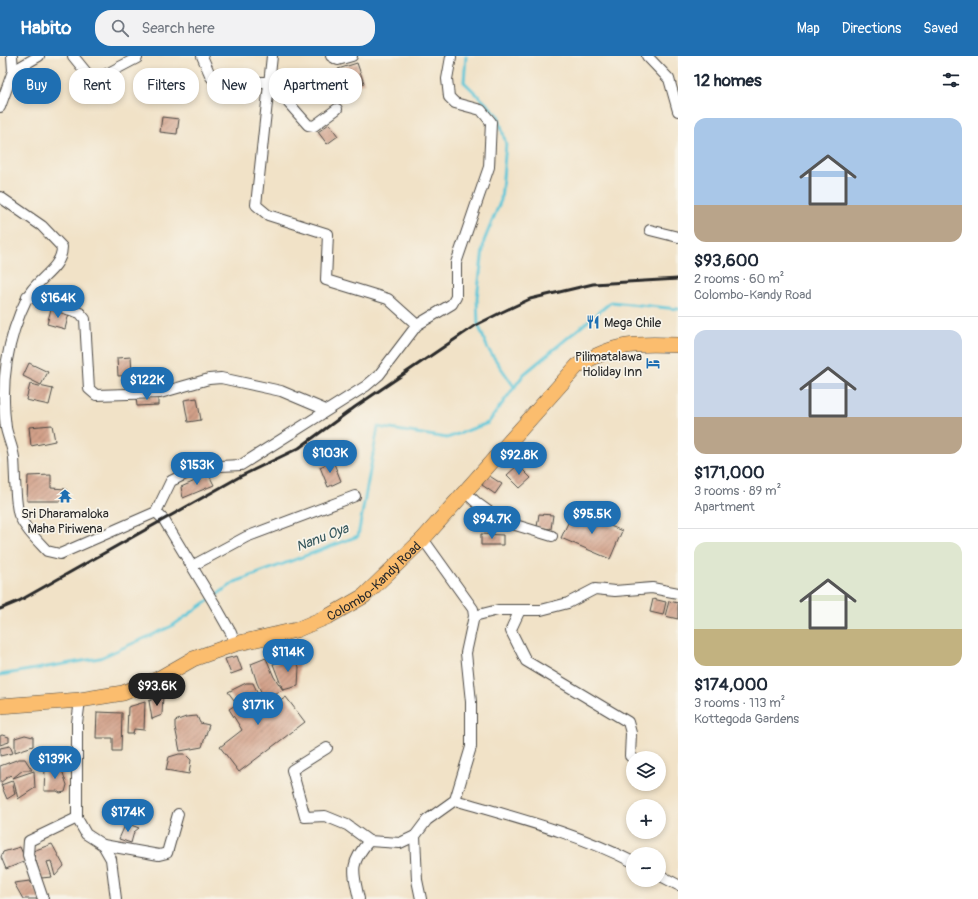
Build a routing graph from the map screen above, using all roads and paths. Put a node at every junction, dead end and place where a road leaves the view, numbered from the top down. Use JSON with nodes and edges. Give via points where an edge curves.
{"nodes":[{"id":1,"x":12,"y":56,"type":"edge"},
{"id":2,"x":39,"y":56,"type":"edge"},
{"id":3,"x":73,"y":56,"type":"edge"},
{"id":4,"x":202,"y":56,"type":"edge"},
{"id":5,"x":272,"y":56,"type":"edge"},
{"id":6,"x":331,"y":56,"type":"edge"},
{"id":7,"x":352,"y":56,"type":"edge"},
{"id":8,"x":647,"y":56,"type":"edge"},
{"id":9,"x":451,"y":57,"type":"dead end"},
{"id":10,"x":137,"y":58,"type":"dead end"},
{"id":11,"x":13,"y":68,"type":"edge"},
{"id":12,"x":18,"y":68,"type":"edge"},
{"id":13,"x":271,"y":68,"type":"edge"},
{"id":14,"x":12,"y":74,"type":"edge"},
{"id":15,"x":269,"y":82,"type":"edge"},
{"id":16,"x":269,"y":91,"type":"edge"},
{"id":17,"x":289,"y":104,"type":"edge"},
{"id":18,"x":0,"y":107,"type":"edge"},
{"id":19,"x":337,"y":109,"type":"dead end"},
{"id":20,"x":678,"y":111,"type":"edge"},
{"id":21,"x":0,"y":198,"type":"edge"},
{"id":22,"x":650,"y":230,"type":"dead end"},
{"id":23,"x":678,"y":237,"type":"edge"},
{"id":24,"x":27,"y":296,"type":"junction"},
{"id":25,"x":417,"y":325,"type":"junction"},
{"id":26,"x":678,"y":345,"type":"edge"},
{"id":27,"x":326,"y":410,"type":"junction"},
{"id":28,"x":465,"y":492,"type":"junction"},
{"id":29,"x":355,"y":496,"type":"dead end"},
{"id":30,"x":156,"y":512,"type":"junction"},
{"id":31,"x":552,"y":536,"type":"dead end"},
{"id":32,"x":423,"y":538,"type":"junction"},
{"id":33,"x":192,"y":566,"type":"junction"},
{"id":34,"x":678,"y":593,"type":"edge"},
{"id":35,"x":520,"y":610,"type":"junction"},
{"id":36,"x":474,"y":616,"type":"junction"},
{"id":37,"x":234,"y":644,"type":"junction"},
{"id":38,"x":80,"y":700,"type":"junction"},
{"id":39,"x":0,"y":706,"type":"edge"},
{"id":40,"x":326,"y":748,"type":"dead end"},
{"id":41,"x":630,"y":751,"type":"edge"},
{"id":42,"x":455,"y":800,"type":"junction"},
{"id":43,"x":178,"y":814,"type":"dead end"},
{"id":44,"x":77,"y":818,"type":"junction"},
{"id":45,"x":415,"y":836,"type":"junction"},
{"id":46,"x":369,"y":841,"type":"junction"},
{"id":47,"x":103,"y":845,"type":"junction"},
{"id":48,"x":626,"y":858,"type":"edge"},
{"id":49,"x":666,"y":879,"type":"edge"},
{"id":50,"x":678,"y":885,"type":"edge"},
{"id":51,"x":43,"y":899,"type":"edge"},
{"id":52,"x":116,"y":899,"type":"edge"},
{"id":53,"x":359,"y":899,"type":"edge"},
{"id":54,"x":421,"y":899,"type":"edge"}],
"edges":[{"from":1,"to":11,"type":"street"},
{"from":2,"to":12,"type":"street"},
{"from":3,"to":10,"type":"street","via":[[90,77],[99,78]]},
{"from":4,"to":15,"type":"street","via":[[210,77],[216,82]]},
{"from":5,"to":13,"type":"street"},
{"from":6,"to":7,"type":"street","via":[[338,60]]},
{"from":8,"to":20,"type":"street","via":[[668,79]]},
{"from":9,"to":25,"type":"street","via":[[447,79],[449,97],[455,103],[481,110],[491,122],[489,167],[456,263],[456,296],[452,304]]},
{"from":14,"to":18,"type":"street"},
{"from":16,"to":25,"type":"street","via":[[256,206],[268,215],[328,234],[326,280],[388,299]]},
{"from":17,"to":19,"type":"street","via":[[308,126],[314,126]]},
{"from":21,"to":24,"type":"street","via":[[42,226],[62,247],[62,255],[56,265]]},
{"from":22,"to":23,"type":"street"},
{"from":24,"to":27,"type":"street","via":[[80,313],[85,319],[89,389],[96,395],[160,393],[208,379],[221,378],[282,391]]},
{"from":24,"to":30,"type":"street","via":[[7,360],[4,399],[6,430],[14,454],[18,514],[25,526],[47,551],[60,554]]},
{"from":25,"to":27,"type":"street","via":[[379,375],[366,386]]},
{"from":26,"to":28,"type":"highway","name":"Colombo-Kandy Road","via":[[644,343],[622,346],[600,352],[577,366]]},
{"from":27,"to":30,"type":"street","via":[[241,465],[200,467],[171,481]]},
{"from":28,"to":31,"type":"street","via":[[477,504],[502,521]]},
{"from":28,"to":32,"type":"highway","name":"Colombo-Kandy Road"},
{"from":29,"to":33,"type":"street","via":[[246,537]]},
{"from":30,"to":33,"type":"street","via":[[164,520]]},
{"from":32,"to":36,"type":"street","via":[[473,609]]},
{"from":32,"to":37,"type":"highway","name":"Colombo-Kandy Road","via":[[364,596],[330,616],[296,630]]},
{"from":33,"to":37,"type":"street","via":[[231,633]]},
{"from":34,"to":35,"type":"street","via":[[652,588],[615,591],[595,589],[568,603],[541,610]]},
{"from":35,"to":36,"type":"street","via":[[498,610]]},
{"from":35,"to":41,"type":"street","via":[[511,631],[526,661],[628,722],[631,733]]},
{"from":36,"to":42,"type":"street","via":[[466,653],[471,702],[471,747]]},
{"from":37,"to":38,"type":"highway","name":"Colombo-Kandy Road","via":[[193,659],[158,679],[123,693]]},
{"from":38,"to":39,"type":"highway","name":"Colombo-Kandy Road"},
{"from":38,"to":44,"type":"street","via":[[77,723]]},
{"from":40,"to":46,"type":"street","via":[[292,770],[305,817],[325,816],[347,825]]},
{"from":42,"to":45,"type":"street","via":[[427,820]]},
{"from":42,"to":48,"type":"street","via":[[578,836]]},
{"from":43,"to":47,"type":"street","via":[[167,853],[159,855]]},
{"from":44,"to":47,"type":"street","via":[[86,834]]},
{"from":44,"to":51,"type":"street","via":[[29,841],[28,855]]},
{"from":45,"to":46,"type":"street","via":[[400,843]]},
{"from":45,"to":54,"type":"street","via":[[417,880]]},
{"from":46,"to":53,"type":"street","via":[[358,854],[353,876]]},
{"from":47,"to":52,"type":"street","via":[[111,859]]},
{"from":49,"to":50,"type":"street"}]}
